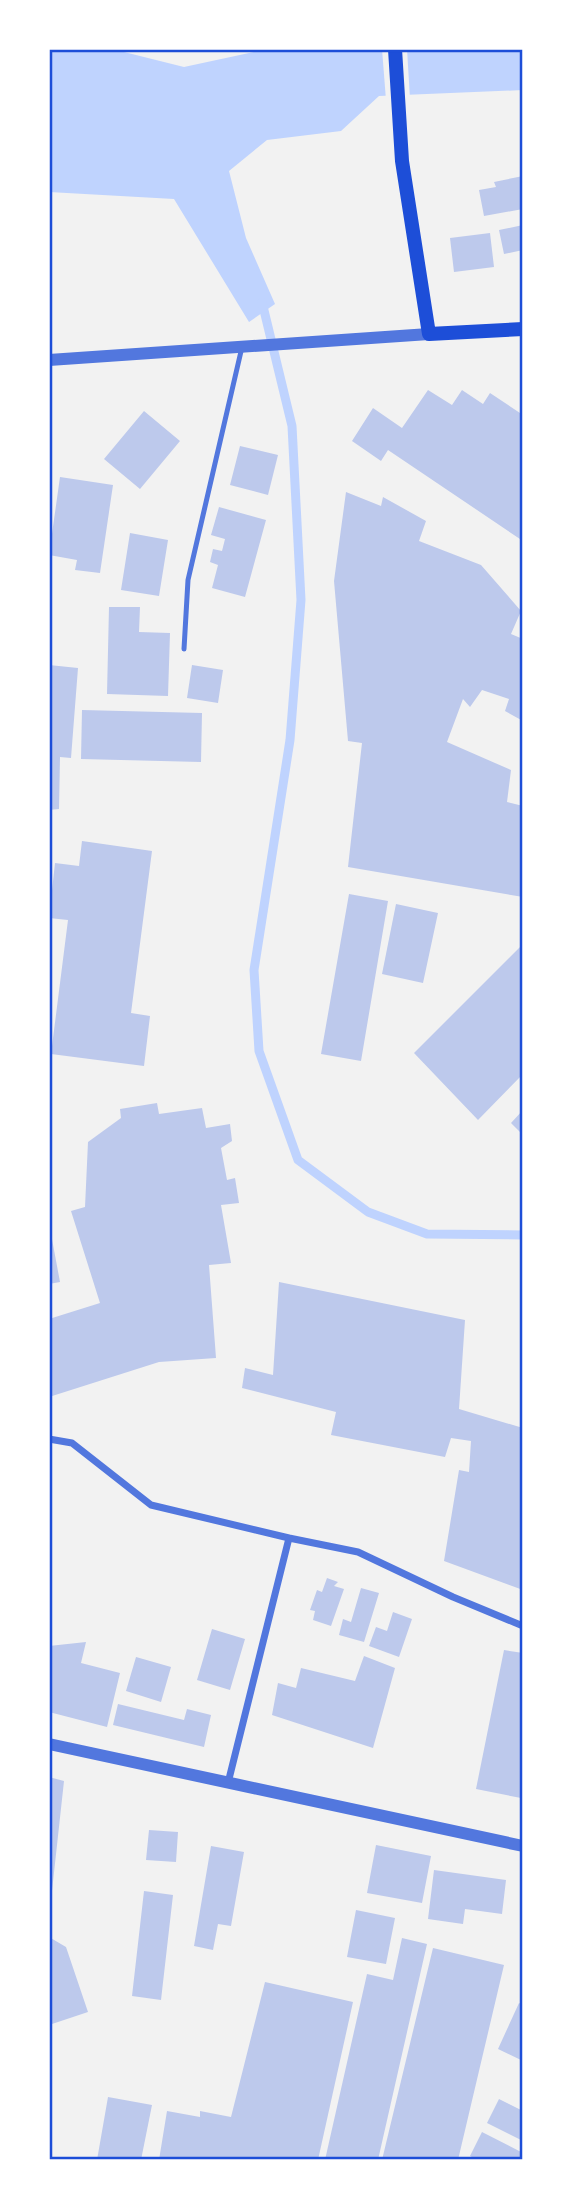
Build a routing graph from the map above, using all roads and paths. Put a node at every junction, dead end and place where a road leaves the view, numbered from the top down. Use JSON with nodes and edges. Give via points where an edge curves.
{"nodes":[{"id":1,"x":395,"y":49,"type":"edge"},
{"id":2,"x":523,"y":329,"type":"edge"},
{"id":3,"x":429,"y":334,"type":"junction"},
{"id":4,"x":245,"y":347,"type":"junction"},
{"id":5,"x":49,"y":360,"type":"edge"},
{"id":6,"x":184,"y":649,"type":"dead end"},
{"id":7,"x":49,"y":1439,"type":"edge"},
{"id":8,"x":289,"y":1538,"type":"junction"},
{"id":9,"x":523,"y":1626,"type":"edge"},
{"id":10,"x":49,"y":1744,"type":"edge"},
{"id":11,"x":228,"y":1783,"type":"junction"},
{"id":12,"x":523,"y":1846,"type":"edge"}],
"edges":[{"from":1,"to":3,"type":"main road","via":[[402,161]]},
{"from":2,"to":3,"type":"main road"},
{"from":3,"to":4,"type":"street"},
{"from":4,"to":5,"type":"street"},
{"from":4,"to":6,"type":"lane","via":[[188,580]]},
{"from":7,"to":8,"type":"street","via":[[72,1443],[151,1505]]},
{"from":8,"to":9,"type":"street","via":[[358,1552]]},
{"from":8,"to":11,"type":"street"},
{"from":10,"to":11,"type":"street"},
{"from":11,"to":12,"type":"street"}]}
